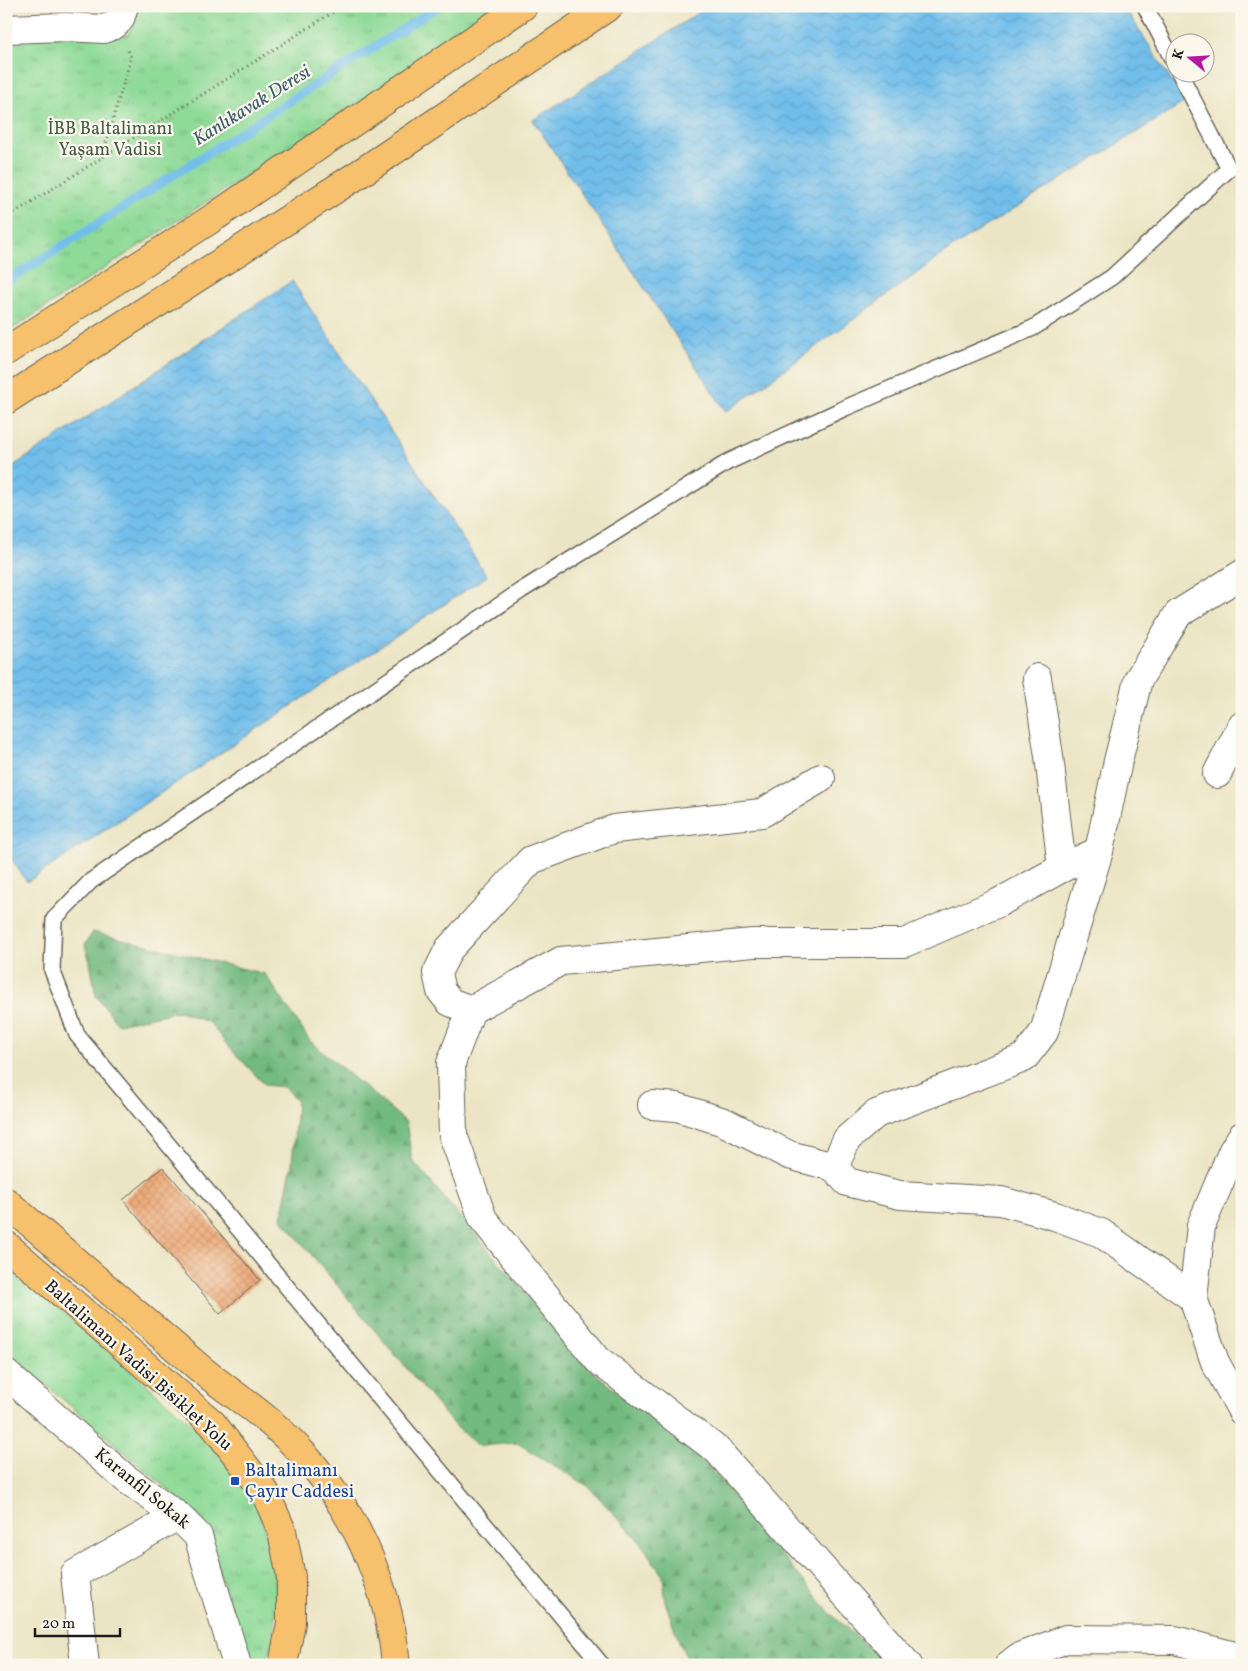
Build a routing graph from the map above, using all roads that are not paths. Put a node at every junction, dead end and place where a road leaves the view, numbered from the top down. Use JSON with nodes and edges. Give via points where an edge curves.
{"nodes":[{"id":1,"x":524,"y":6,"type":"edge"},
{"id":2,"x":609,"y":6,"type":"edge"},
{"id":3,"x":1144,"y":6,"type":"edge"},
{"id":4,"x":119,"y":16,"type":"edge"},
{"id":5,"x":6,"y":29,"type":"edge"},
{"id":6,"x":1166,"y":47,"type":"edge"},
{"id":7,"x":1184,"y":82,"type":"edge"},
{"id":8,"x":6,"y":351,"type":"edge"},
{"id":9,"x":6,"y":400,"type":"edge"},
{"id":10,"x":1242,"y":574,"type":"edge"},
{"id":11,"x":1038,"y":678,"type":"dead end"},
{"id":12,"x":1242,"y":726,"type":"edge"},
{"id":13,"x":1217,"y":774,"type":"dead end"},
{"id":14,"x":821,"y":778,"type":"dead end"},
{"id":15,"x":1099,"y":851,"type":"junction"},
{"id":16,"x":1062,"y":868,"type":"junction"},
{"id":17,"x":471,"y":1010,"type":"junction"},
{"id":18,"x":652,"y":1105,"type":"dead end"},
{"id":19,"x":1242,"y":1136,"type":"edge"},
{"id":20,"x":834,"y":1167,"type":"junction"},
{"id":21,"x":6,"y":1202,"type":"edge"},
{"id":22,"x":6,"y":1245,"type":"edge"},
{"id":23,"x":1193,"y":1298,"type":"junction"},
{"id":24,"x":1216,"y":1362,"type":"junction"},
{"id":25,"x":6,"y":1374,"type":"edge"},
{"id":26,"x":1242,"y":1385,"type":"edge"},
{"id":27,"x":1242,"y":1411,"type":"edge"},
{"id":28,"x":178,"y":1516,"type":"junction"},
{"id":29,"x":1242,"y":1658,"type":"edge"},
{"id":30,"x":85,"y":1665,"type":"edge"},
{"id":31,"x":237,"y":1665,"type":"edge"},
{"id":32,"x":283,"y":1665,"type":"edge"},
{"id":33,"x":396,"y":1665,"type":"edge"},
{"id":34,"x":602,"y":1665,"type":"edge"},
{"id":35,"x":908,"y":1665,"type":"edge"},
{"id":36,"x":1008,"y":1665,"type":"edge"}],
"edges":[{"from":1,"to":8,"type":"main road","via":[[216,216]]},
{"from":2,"to":9,"type":"main road","via":[[350,179]]},
{"from":3,"to":6,"type":"lane"},
{"from":4,"to":5,"type":"street","via":[[104,29]]},
{"from":7,"to":34,"type":"lane","via":[[1229,169],[1112,277],[1033,328],[728,462],[522,590],[91,882],[54,919],[52,970],[77,1035]]},
{"from":10,"to":15,"type":"street","via":[[1178,614],[1138,680]]},
{"from":11,"to":16,"type":"street"},
{"from":12,"to":13,"type":"street"},
{"from":14,"to":17,"type":"street","via":[[762,813],[614,829],[530,860],[449,949],[437,972],[441,991],[450,1002]]},
{"from":15,"to":16,"type":"street"},
{"from":15,"to":20,"type":"street","via":[[1044,1032],[1024,1058],[876,1114],[848,1139]]},
{"from":16,"to":17,"type":"street","via":[[998,902],[904,943],[753,943],[561,961]]},
{"from":17,"to":35,"type":"street","via":[[450,1063],[453,1135],[483,1219],[598,1360],[717,1450]]},
{"from":18,"to":20,"type":"street","via":[[677,1107],[724,1122],[789,1155]]},
{"from":19,"to":23,"type":"street","via":[[1232,1150],[1201,1226]]},
{"from":20,"to":23,"type":"street","via":[[846,1182],[900,1195],[1001,1201],[1055,1216],[1101,1234]]},
{"from":21,"to":33,"type":"main road","via":[[205,1373],[265,1418],[320,1472],[364,1546],[384,1604]]},
{"from":22,"to":32,"type":"main road","via":[[212,1423],[266,1492],[282,1531],[291,1577],[292,1623]]},
{"from":23,"to":24,"type":"street"},
{"from":24,"to":26,"type":"street"},
{"from":24,"to":27,"type":"street"},
{"from":25,"to":28,"type":"street","name":"Karanfil Sokak","via":[[125,1478]]},
{"from":28,"to":30,"type":"street","via":[[75,1574]]},
{"from":28,"to":31,"type":"street","name":"Karanfil Sokak","via":[[198,1536]]},
{"from":29,"to":36,"type":"street","via":[[1175,1640],[1066,1639],[1019,1657]]}]}
